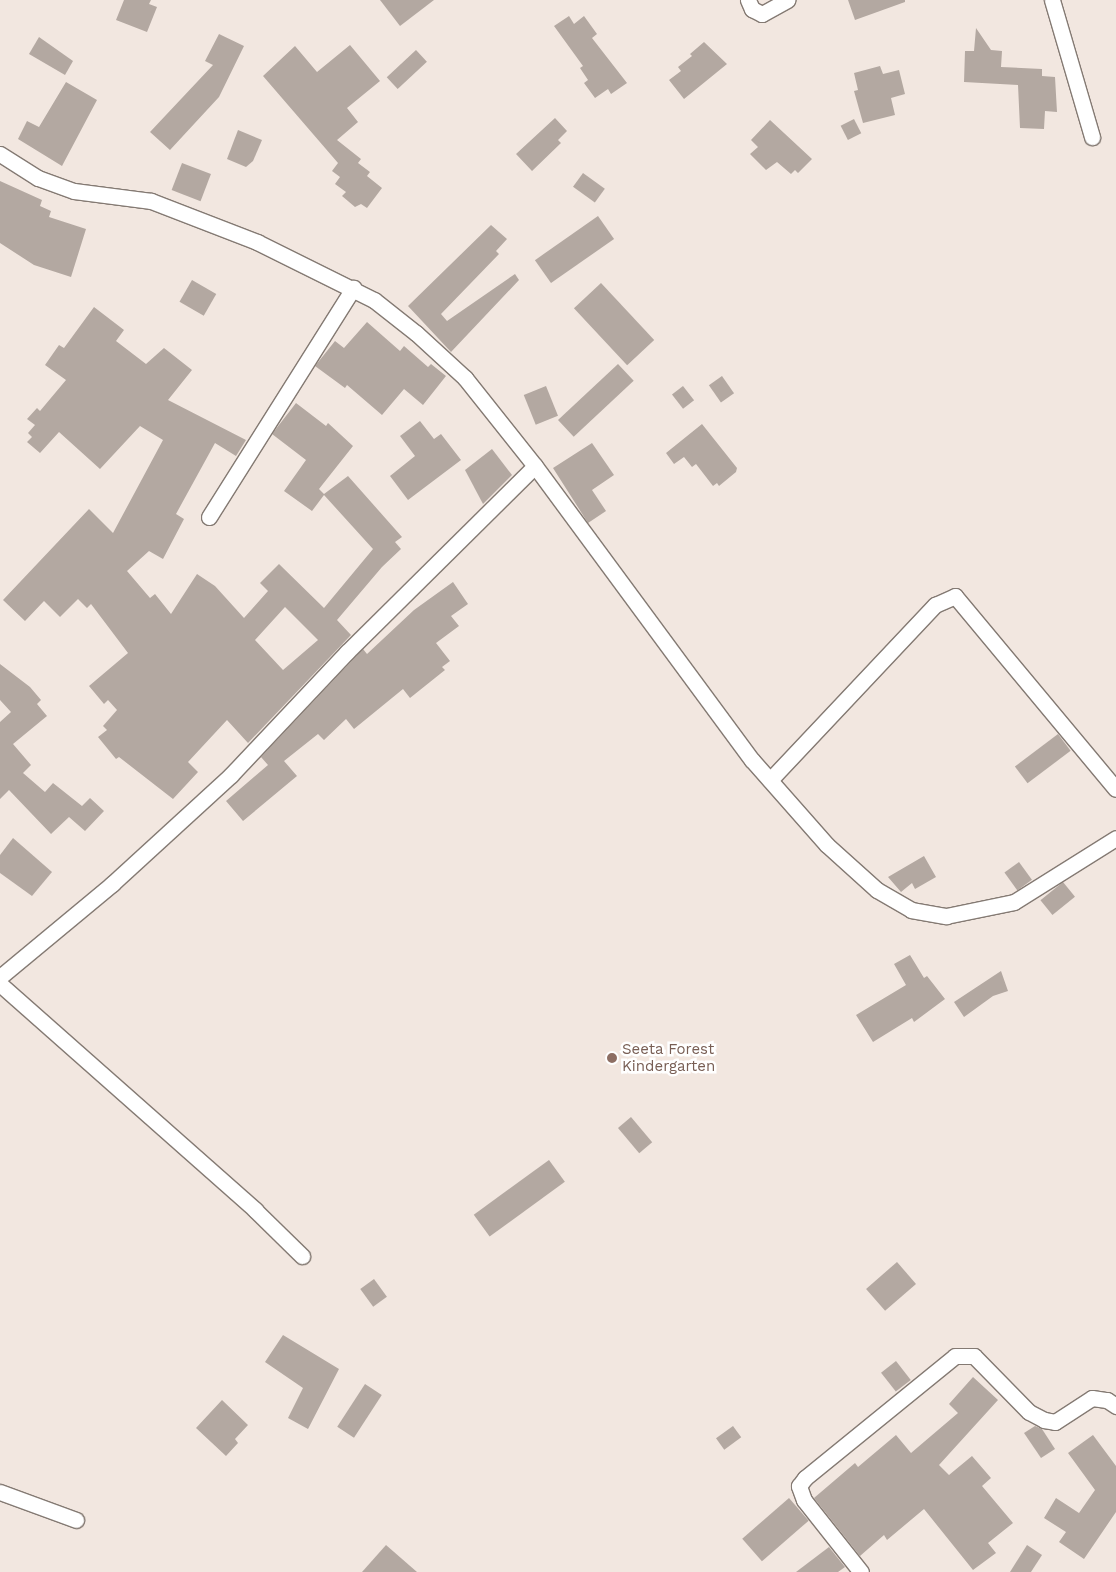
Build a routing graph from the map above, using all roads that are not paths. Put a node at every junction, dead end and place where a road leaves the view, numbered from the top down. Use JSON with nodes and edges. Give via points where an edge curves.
{"nodes":[{"id":1,"x":748,"y":0,"type":"edge"},
{"id":2,"x":787,"y":0,"type":"edge"},
{"id":3,"x":1052,"y":0,"type":"edge"},
{"id":4,"x":1092,"y":137,"type":"dead end"},
{"id":5,"x":0,"y":154,"type":"edge"},
{"id":6,"x":353,"y":288,"type":"junction"},
{"id":7,"x":536,"y":466,"type":"junction"},
{"id":8,"x":209,"y":517,"type":"dead end"},
{"id":9,"x":770,"y":780,"type":"junction"},
{"id":10,"x":1116,"y":789,"type":"edge"},
{"id":11,"x":1116,"y":838,"type":"edge"},
{"id":12,"x":0,"y":977,"type":"edge"},
{"id":13,"x":0,"y":984,"type":"edge"},
{"id":14,"x":302,"y":1256,"type":"dead end"},
{"id":15,"x":1116,"y":1406,"type":"edge"},
{"id":16,"x":0,"y":1492,"type":"edge"},
{"id":17,"x":76,"y":1520,"type":"dead end"},
{"id":18,"x":860,"y":1572,"type":"edge"}],
"edges":[{"from":1,"to":2,"type":"street","via":[[756,13],[762,14]]},
{"from":3,"to":4,"type":"street"},
{"from":5,"to":6,"type":"street","via":[[38,178],[74,191],[151,202],[176,209],[257,242]]},
{"from":6,"to":7,"type":"street","via":[[416,333],[465,378]]},
{"from":6,"to":8,"type":"street"},
{"from":7,"to":9,"type":"street"},
{"from":7,"to":12,"type":"street","via":[[348,652],[231,775],[112,884]]},
{"from":9,"to":10,"type":"street","via":[[935,605],[955,596]]},
{"from":9,"to":11,"type":"street","via":[[827,845],[876,890],[911,910],[946,916],[1014,902]]},
{"from":13,"to":14,"type":"street"},
{"from":15,"to":18,"type":"street","via":[[1108,1400],[1092,1398],[1055,1422],[1044,1420],[1029,1412],[974,1356],[955,1356],[799,1486],[804,1500]]},
{"from":16,"to":17,"type":"street"}]}
